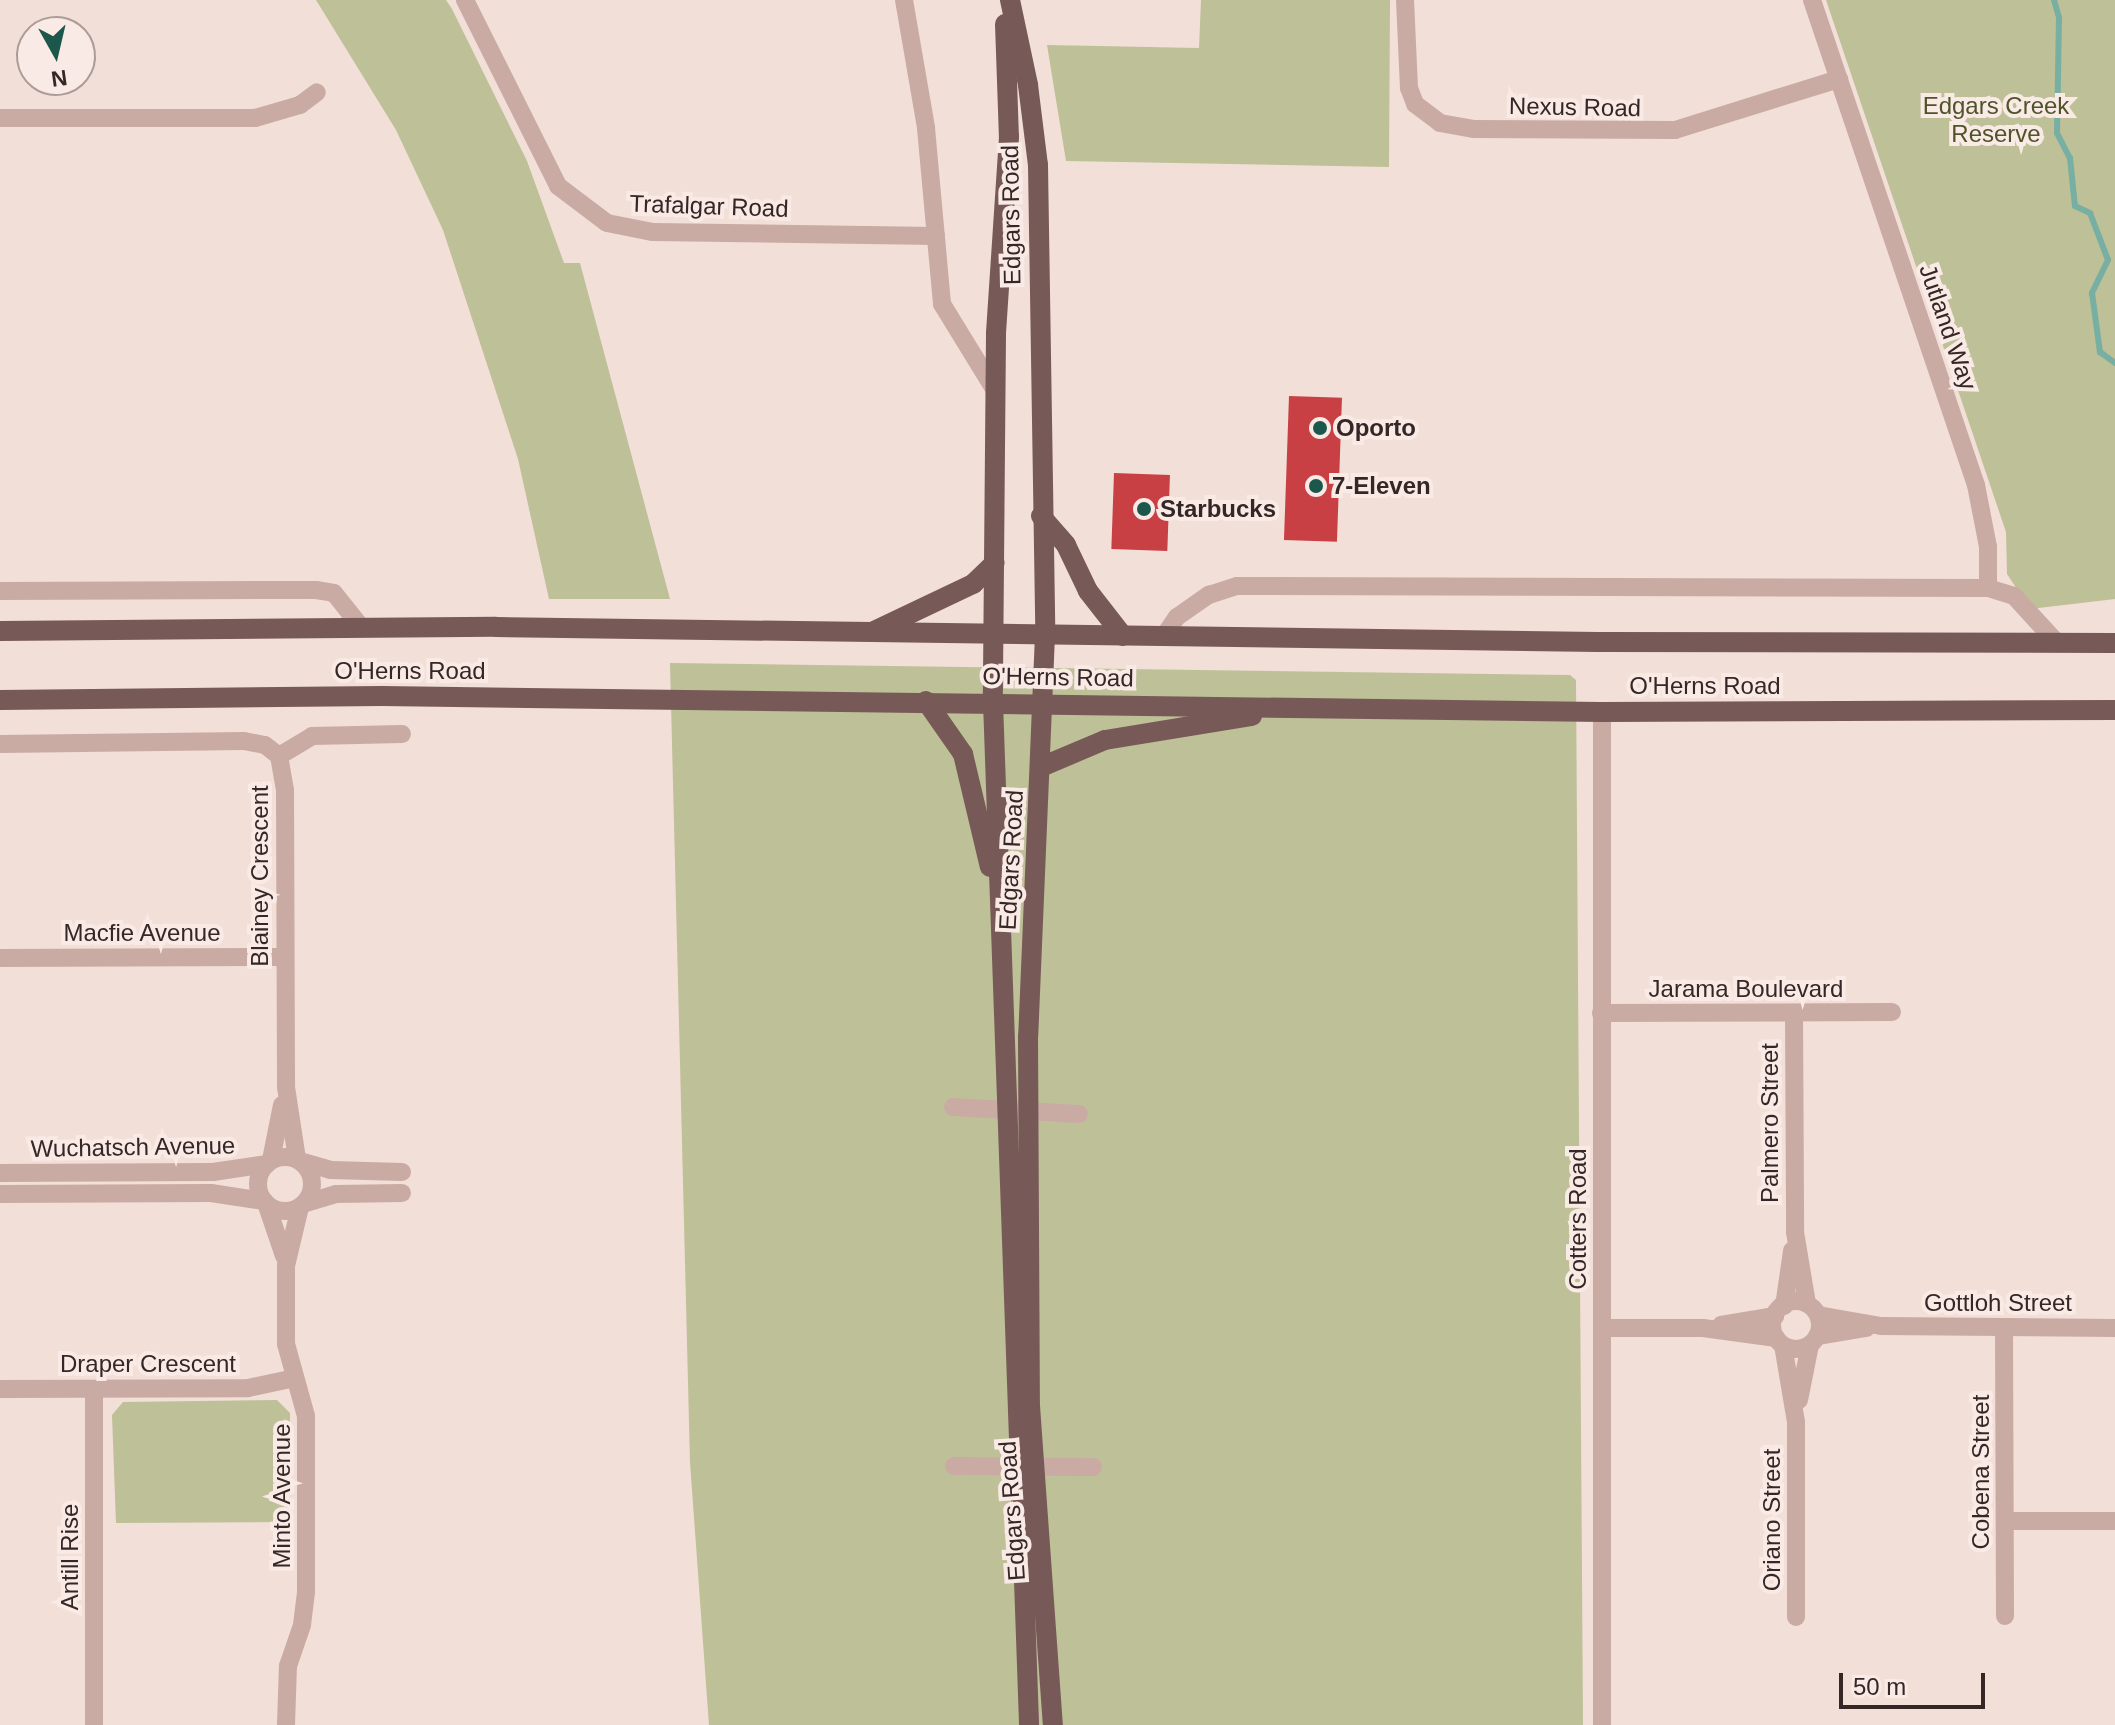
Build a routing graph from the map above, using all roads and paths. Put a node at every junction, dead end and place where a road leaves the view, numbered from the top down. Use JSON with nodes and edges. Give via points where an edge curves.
{"nodes":[{"id":1,"x":465,"y":0,"type":"edge"},
{"id":2,"x":904,"y":0,"type":"edge"},
{"id":3,"x":1003,"y":0,"type":"edge"},
{"id":4,"x":1010,"y":0,"type":"edge"},
{"id":5,"x":1405,"y":0,"type":"edge"},
{"id":6,"x":1812,"y":0,"type":"edge"},
{"id":7,"x":1839,"y":79,"type":"junction"},
{"id":8,"x":317,"y":92,"type":"dead end"},
{"id":9,"x":0,"y":118,"type":"edge"},
{"id":10,"x":936,"y":236,"type":"junction"},
{"id":11,"x":996,"y":392,"type":"junction"},
{"id":12,"x":1041,"y":516,"type":"junction"},
{"id":13,"x":995,"y":563,"type":"junction"},
{"id":14,"x":1988,"y":588,"type":"junction"},
{"id":15,"x":0,"y":591,"type":"edge"},
{"id":16,"x":361,"y":627,"type":"junction"},
{"id":17,"x":0,"y":631,"type":"edge"},
{"id":18,"x":870,"y":633,"type":"junction"},
{"id":19,"x":994,"y":634,"type":"junction"},
{"id":20,"x":1045,"y":635,"type":"junction"},
{"id":21,"x":1123,"y":636,"type":"junction"},
{"id":22,"x":1164,"y":636,"type":"junction"},
{"id":23,"x":2057,"y":643,"type":"junction"},
{"id":24,"x":2115,"y":643,"type":"edge"},
{"id":25,"x":0,"y":700,"type":"edge"},
{"id":26,"x":926,"y":701,"type":"junction"},
{"id":27,"x":993,"y":702,"type":"junction"},
{"id":28,"x":1044,"y":703,"type":"junction"},
{"id":29,"x":1307,"y":707,"type":"junction"},
{"id":30,"x":2115,"y":710,"type":"edge"},
{"id":31,"x":1602,"y":712,"type":"junction"},
{"id":32,"x":402,"y":734,"type":"dead end"},
{"id":33,"x":0,"y":744,"type":"edge"},
{"id":34,"x":279,"y":756,"type":"junction"},
{"id":35,"x":1041,"y":767,"type":"junction"},
{"id":36,"x":999,"y":906,"type":"junction"},
{"id":37,"x":285,"y":957,"type":"junction"},
{"id":38,"x":0,"y":958,"type":"edge"},
{"id":39,"x":1892,"y":1012,"type":"dead end"},
{"id":40,"x":1601,"y":1013,"type":"junction"},
{"id":41,"x":1794,"y":1013,"type":"junction"},
{"id":42,"x":286,"y":1087,"type":"junction"},
{"id":43,"x":953,"y":1107,"type":"dead end"},
{"id":44,"x":1006,"y":1110,"type":"junction"},
{"id":45,"x":1028,"y":1110,"type":"junction"},
{"id":46,"x":1079,"y":1114,"type":"dead end"},
{"id":47,"x":300,"y":1161,"type":"junction"},
{"id":48,"x":269,"y":1162,"type":"junction"},
{"id":49,"x":402,"y":1172,"type":"dead end"},
{"id":50,"x":0,"y":1173,"type":"edge"},
{"id":51,"x":402,"y":1193,"type":"dead end"},
{"id":52,"x":0,"y":1194,"type":"edge"},
{"id":53,"x":265,"y":1202,"type":"junction"},
{"id":54,"x":302,"y":1206,"type":"junction"},
{"id":55,"x":1795,"y":1232,"type":"junction"},
{"id":56,"x":286,"y":1266,"type":"junction"},
{"id":57,"x":1812,"y":1309,"type":"junction"},
{"id":58,"x":1779,"y":1311,"type":"junction"},
{"id":59,"x":1881,"y":1326,"type":"junction"},
{"id":60,"x":1603,"y":1328,"type":"junction"},
{"id":61,"x":1703,"y":1328,"type":"junction"},
{"id":62,"x":2004,"y":1328,"type":"junction"},
{"id":63,"x":2115,"y":1328,"type":"edge"},
{"id":64,"x":1814,"y":1340,"type":"junction"},
{"id":65,"x":1780,"y":1341,"type":"junction"},
{"id":66,"x":295,"y":1378,"type":"junction"},
{"id":67,"x":0,"y":1389,"type":"edge"},
{"id":68,"x":94,"y":1389,"type":"junction"},
{"id":69,"x":1796,"y":1422,"type":"junction"},
{"id":70,"x":954,"y":1466,"type":"dead end"},
{"id":71,"x":1026,"y":1467,"type":"junction"},
{"id":72,"x":1093,"y":1467,"type":"dead end"},
{"id":73,"x":2005,"y":1521,"type":"junction"},
{"id":74,"x":2115,"y":1521,"type":"edge"},
{"id":75,"x":2005,"y":1616,"type":"dead end"},
{"id":76,"x":1796,"y":1617,"type":"dead end"},
{"id":77,"x":94,"y":1725,"type":"edge"},
{"id":78,"x":286,"y":1725,"type":"edge"},
{"id":79,"x":1029,"y":1725,"type":"edge"},
{"id":80,"x":1053,"y":1725,"type":"edge"},
{"id":81,"x":1602,"y":1725,"type":"edge"}],
"edges":[{"from":1,"to":10,"type":"street","name":"Trafalgar Road","via":[[558,186],[607,223],[653,232]]},
{"from":2,"to":10,"type":"street","via":[[926,128]]},
{"from":3,"to":11,"type":"main road","name":"Edgars Road","via":[[1009,137]]},
{"from":4,"to":12,"type":"main road","name":"Edgars Road","via":[[1038,165]]},
{"from":5,"to":7,"type":"street","name":"Nexus Road","via":[[1409,88],[1415,104],[1440,123],[1474,129],[1675,130]]},
{"from":6,"to":7,"type":"street","name":"Jutland Way"},
{"from":7,"to":14,"type":"street","name":"Jutland Way","via":[[1976,485],[1988,547]]},
{"from":8,"to":9,"type":"street","via":[[300,105],[255,118]]},
{"from":10,"to":11,"type":"street","via":[[946,314],[972,345]]},
{"from":11,"to":13,"type":"main road","name":"Edgars Road"},
{"from":12,"to":20,"type":"main road","name":"Edgars Road"},
{"from":12,"to":21,"type":"main road","via":[[1066,545],[1088,591]]},
{"from":13,"to":18,"type":"main road","via":[[973,584]]},
{"from":13,"to":19,"type":"main road","name":"Edgars Road"},
{"from":14,"to":22,"type":"street","via":[[1481,591],[1237,586],[1209,595],[1177,617]]},
{"from":14,"to":23,"type":"street","via":[[2014,596]]},
{"from":15,"to":16,"type":"street","name":"O'Herns Road","via":[[316,590],[334,593]]},
{"from":16,"to":17,"type":"main road","name":"O'Herns Road"},
{"from":16,"to":18,"type":"main road","name":"O'Herns Road"},
{"from":18,"to":19,"type":"main road","name":"O'Herns Road"},
{"from":19,"to":20,"type":"main road","name":"O'Herns Road"},
{"from":19,"to":27,"type":"main road","name":"Edgars Road"},
{"from":20,"to":21,"type":"main road","name":"O'Herns Road"},
{"from":20,"to":28,"type":"main road","name":"Edgars Road"},
{"from":21,"to":22,"type":"main road","name":"O'Herns Road"},
{"from":22,"to":23,"type":"main road","name":"O'Herns Road"},
{"from":23,"to":24,"type":"main road","name":"O'Herns Road"},
{"from":25,"to":26,"type":"main road","name":"O'Herns Road","via":[[382,696]]},
{"from":26,"to":27,"type":"main road","name":"O'Herns Road"},
{"from":26,"to":36,"type":"main road","via":[[963,754]]},
{"from":27,"to":28,"type":"main road","name":"O'Herns Road"},
{"from":27,"to":36,"type":"main road","name":"Edgars Road"},
{"from":28,"to":29,"type":"main road","name":"O'Herns Road"},
{"from":28,"to":35,"type":"main road","name":"Edgars Road"},
{"from":29,"to":31,"type":"main road","name":"O'Herns Road"},
{"from":29,"to":35,"type":"main road","via":[[1105,740]]},
{"from":30,"to":31,"type":"main road","name":"O'Herns Road"},
{"from":31,"to":40,"type":"street","name":"Cotters Road"},
{"from":32,"to":34,"type":"street","via":[[312,736]]},
{"from":33,"to":34,"type":"street","name":"Blainey Crescent","via":[[244,741],[265,745]]},
{"from":34,"to":37,"type":"street","name":"Blainey Crescent","via":[[285,790]]},
{"from":35,"to":45,"type":"main road","name":"Edgars Road"},
{"from":36,"to":44,"type":"main road","name":"Edgars Road"},
{"from":37,"to":38,"type":"street","name":"Macfie Avenue"},
{"from":37,"to":42,"type":"street","name":"Blainey Crescent"},
{"from":39,"to":41,"type":"street","name":"Jarama Boulevard"},
{"from":40,"to":41,"type":"street","name":"Jarama Boulevard"},
{"from":40,"to":60,"type":"street","name":"Cotters Road"},
{"from":41,"to":55,"type":"street","name":"Palmero Street"},
{"from":42,"to":47,"type":"street","name":"Blainey Crescent"},
{"from":42,"to":48,"type":"street","name":"Blainey Crescent"},
{"from":43,"to":44,"type":"street"},
{"from":44,"to":45,"type":"street"},
{"from":44,"to":71,"type":"main road","name":"Edgars Road"},
{"from":45,"to":46,"type":"street"},
{"from":45,"to":71,"type":"main road","name":"Edgars Road"},
{"from":47,"to":48,"type":"street"},
{"from":47,"to":49,"type":"street","via":[[331,1170]]},
{"from":47,"to":54,"type":"street","via":[[313,1188]]},
{"from":48,"to":50,"type":"street","name":"Wuchatsch Avenue","via":[[213,1172]]},
{"from":48,"to":53,"type":"street","via":[[258,1186]]},
{"from":51,"to":54,"type":"street","via":[[336,1194]]},
{"from":52,"to":53,"type":"street","name":"Wuchatsch Avenue","via":[[211,1193]]},
{"from":53,"to":54,"type":"street","via":[[282,1211]]},
{"from":53,"to":56,"type":"street","name":"Minto Avenue"},
{"from":54,"to":56,"type":"street","name":"Minto Avenue"},
{"from":55,"to":57,"type":"street","name":"Palmero Street"},
{"from":55,"to":58,"type":"street","name":"Palmero Street"},
{"from":56,"to":66,"type":"street","name":"Minto Avenue","via":[[286,1344]]},
{"from":57,"to":58,"type":"street","name":"Gottloh Street"},
{"from":57,"to":59,"type":"street","name":"Gottloh Street"},
{"from":57,"to":64,"type":"street","name":"Palmero Street"},
{"from":58,"to":61,"type":"street"},
{"from":58,"to":65,"type":"street","name":"Palmero Street"},
{"from":59,"to":62,"type":"street","name":"Gottloh Street"},
{"from":59,"to":64,"type":"street","name":"Gottloh Street"},
{"from":60,"to":61,"type":"street"},
{"from":60,"to":81,"type":"street","name":"Cotters Road"},
{"from":61,"to":65,"type":"street"},
{"from":62,"to":63,"type":"street","name":"Gottloh Street"},
{"from":62,"to":73,"type":"street","name":"Cobena Street"},
{"from":64,"to":65,"type":"street","name":"Gottloh Street","via":[[1796,1349]]},
{"from":64,"to":69,"type":"street","name":"Oriano Street"},
{"from":65,"to":69,"type":"street","name":"Oriano Street"},
{"from":66,"to":68,"type":"street","name":"Draper Crescent","via":[[248,1388]]},
{"from":66,"to":78,"type":"street","name":"Minto Avenue","via":[[306,1416],[306,1600],[288,1666]]},
{"from":67,"to":68,"type":"street","name":"Draper Crescent"},
{"from":68,"to":77,"type":"street","name":"Antill Rise"},
{"from":69,"to":76,"type":"street","name":"Oriano Street"},
{"from":70,"to":71,"type":"street"},
{"from":71,"to":72,"type":"street"},
{"from":71,"to":79,"type":"main road","name":"Edgars Road"},
{"from":71,"to":80,"type":"main road","name":"Edgars Road"},
{"from":73,"to":74,"type":"street"},
{"from":73,"to":75,"type":"street","name":"Cobena Street"}]}
